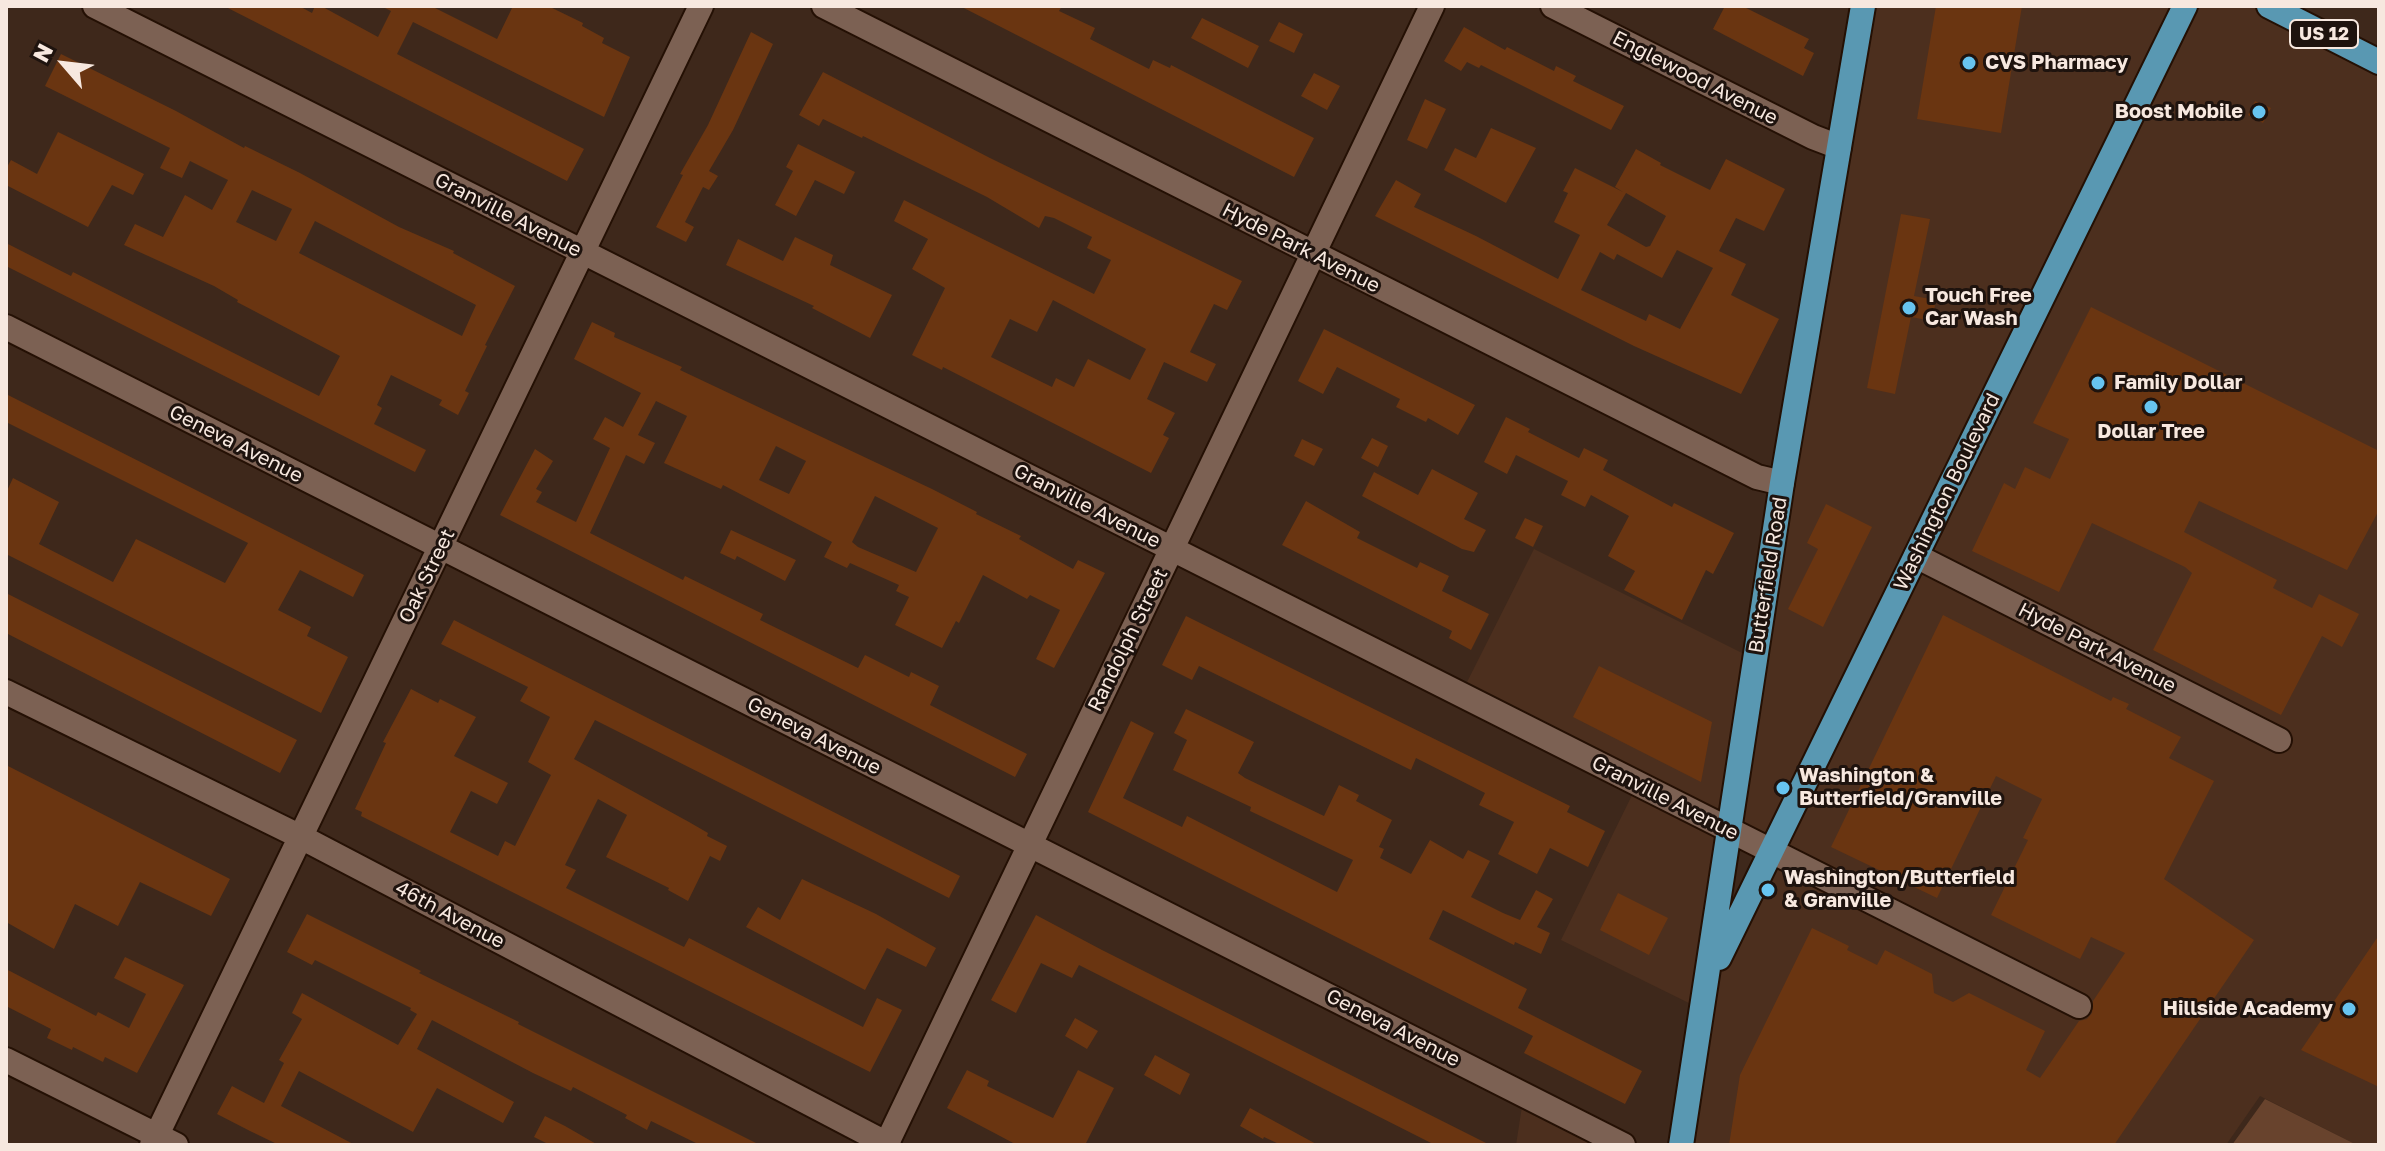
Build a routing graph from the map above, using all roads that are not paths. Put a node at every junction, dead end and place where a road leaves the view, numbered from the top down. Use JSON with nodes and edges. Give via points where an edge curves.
{"nodes":[{"id":1,"x":95,"y":6,"type":"edge"},
{"id":2,"x":701,"y":6,"type":"edge"},
{"id":3,"x":824,"y":6,"type":"edge"},
{"id":4,"x":1432,"y":6,"type":"edge"},
{"id":5,"x":1553,"y":6,"type":"edge"},
{"id":6,"x":1863,"y":6,"type":"edge"},
{"id":7,"x":2185,"y":6,"type":"edge"},
{"id":8,"x":2269,"y":6,"type":"edge"},
{"id":9,"x":2379,"y":62,"type":"edge"},
{"id":10,"x":1839,"y":147,"type":"junction"},
{"id":11,"x":582,"y":252,"type":"junction"},
{"id":12,"x":1313,"y":254,"type":"junction"},
{"id":13,"x":6,"y":327,"type":"edge"},
{"id":14,"x":1782,"y":483,"type":"junction"},
{"id":15,"x":440,"y":548,"type":"junction"},
{"id":16,"x":1171,"y":549,"type":"junction"},
{"id":17,"x":1916,"y":556,"type":"junction"},
{"id":18,"x":6,"y":692,"type":"edge"},
{"id":19,"x":2279,"y":740,"type":"dead end"},
{"id":20,"x":1730,"y":830,"type":"junction"},
{"id":21,"x":301,"y":837,"type":"junction"},
{"id":22,"x":1030,"y":845,"type":"junction"},
{"id":23,"x":1771,"y":852,"type":"junction"},
{"id":24,"x":1709,"y":978,"type":"junction"},
{"id":25,"x":2079,"y":1006,"type":"dead end"},
{"id":26,"x":6,"y":1060,"type":"edge"},
{"id":27,"x":162,"y":1142,"type":"edge"},
{"id":28,"x":887,"y":1145,"type":"edge"},
{"id":29,"x":1623,"y":1145,"type":"edge"},
{"id":30,"x":1681,"y":1145,"type":"edge"}],
"edges":[{"from":1,"to":11,"type":"street","name":"Granville Avenue"},
{"from":2,"to":11,"type":"street","name":"Oak Street"},
{"from":3,"to":12,"type":"street","name":"Hyde Park Avenue"},
{"from":4,"to":12,"type":"street","name":"Randolph Street"},
{"from":5,"to":10,"type":"street","name":"Englewood Avenue"},
{"from":6,"to":10,"type":"main road","name":"Butterfield Road"},
{"from":7,"to":17,"type":"main road","name":"Washington Boulevard"},
{"from":8,"to":9,"type":"main road","number":"US 12"},
{"from":10,"to":14,"type":"main road","name":"Butterfield Road"},
{"from":11,"to":15,"type":"street","name":"Oak Street"},
{"from":11,"to":16,"type":"street","name":"Granville Avenue"},
{"from":12,"to":14,"type":"street","name":"Hyde Park Avenue","via":[[1757,477]]},
{"from":12,"to":16,"type":"street","name":"Randolph Street"},
{"from":13,"to":15,"type":"street","name":"Geneva Avenue"},
{"from":14,"to":20,"type":"main road","name":"Butterfield Road"},
{"from":15,"to":21,"type":"street","name":"Oak Street"},
{"from":15,"to":22,"type":"street","name":"Geneva Avenue"},
{"from":16,"to":20,"type":"street","name":"Granville Avenue"},
{"from":16,"to":22,"type":"street","name":"Randolph Street"},
{"from":17,"to":19,"type":"street","name":"Hyde Park Avenue"},
{"from":17,"to":23,"type":"main road","name":"Washington Boulevard"},
{"from":18,"to":21,"type":"street","name":"46th Avenue"},
{"from":20,"to":23,"type":"street","name":"Granville Avenue"},
{"from":20,"to":24,"type":"main road","name":"Butterfield Road"},
{"from":21,"to":27,"type":"street","name":"Oak Street"},
{"from":21,"to":28,"type":"street","name":"46th Avenue"},
{"from":22,"to":28,"type":"street","name":"Randolph Street"},
{"from":22,"to":29,"type":"street","name":"Geneva Avenue"},
{"from":23,"to":24,"type":"main road","name":"Washington Boulevard"},
{"from":23,"to":25,"type":"street","name":"Granville Avenue"},
{"from":24,"to":30,"type":"main road","name":"Butterfield Road"},
{"from":26,"to":27,"type":"street"}]}
